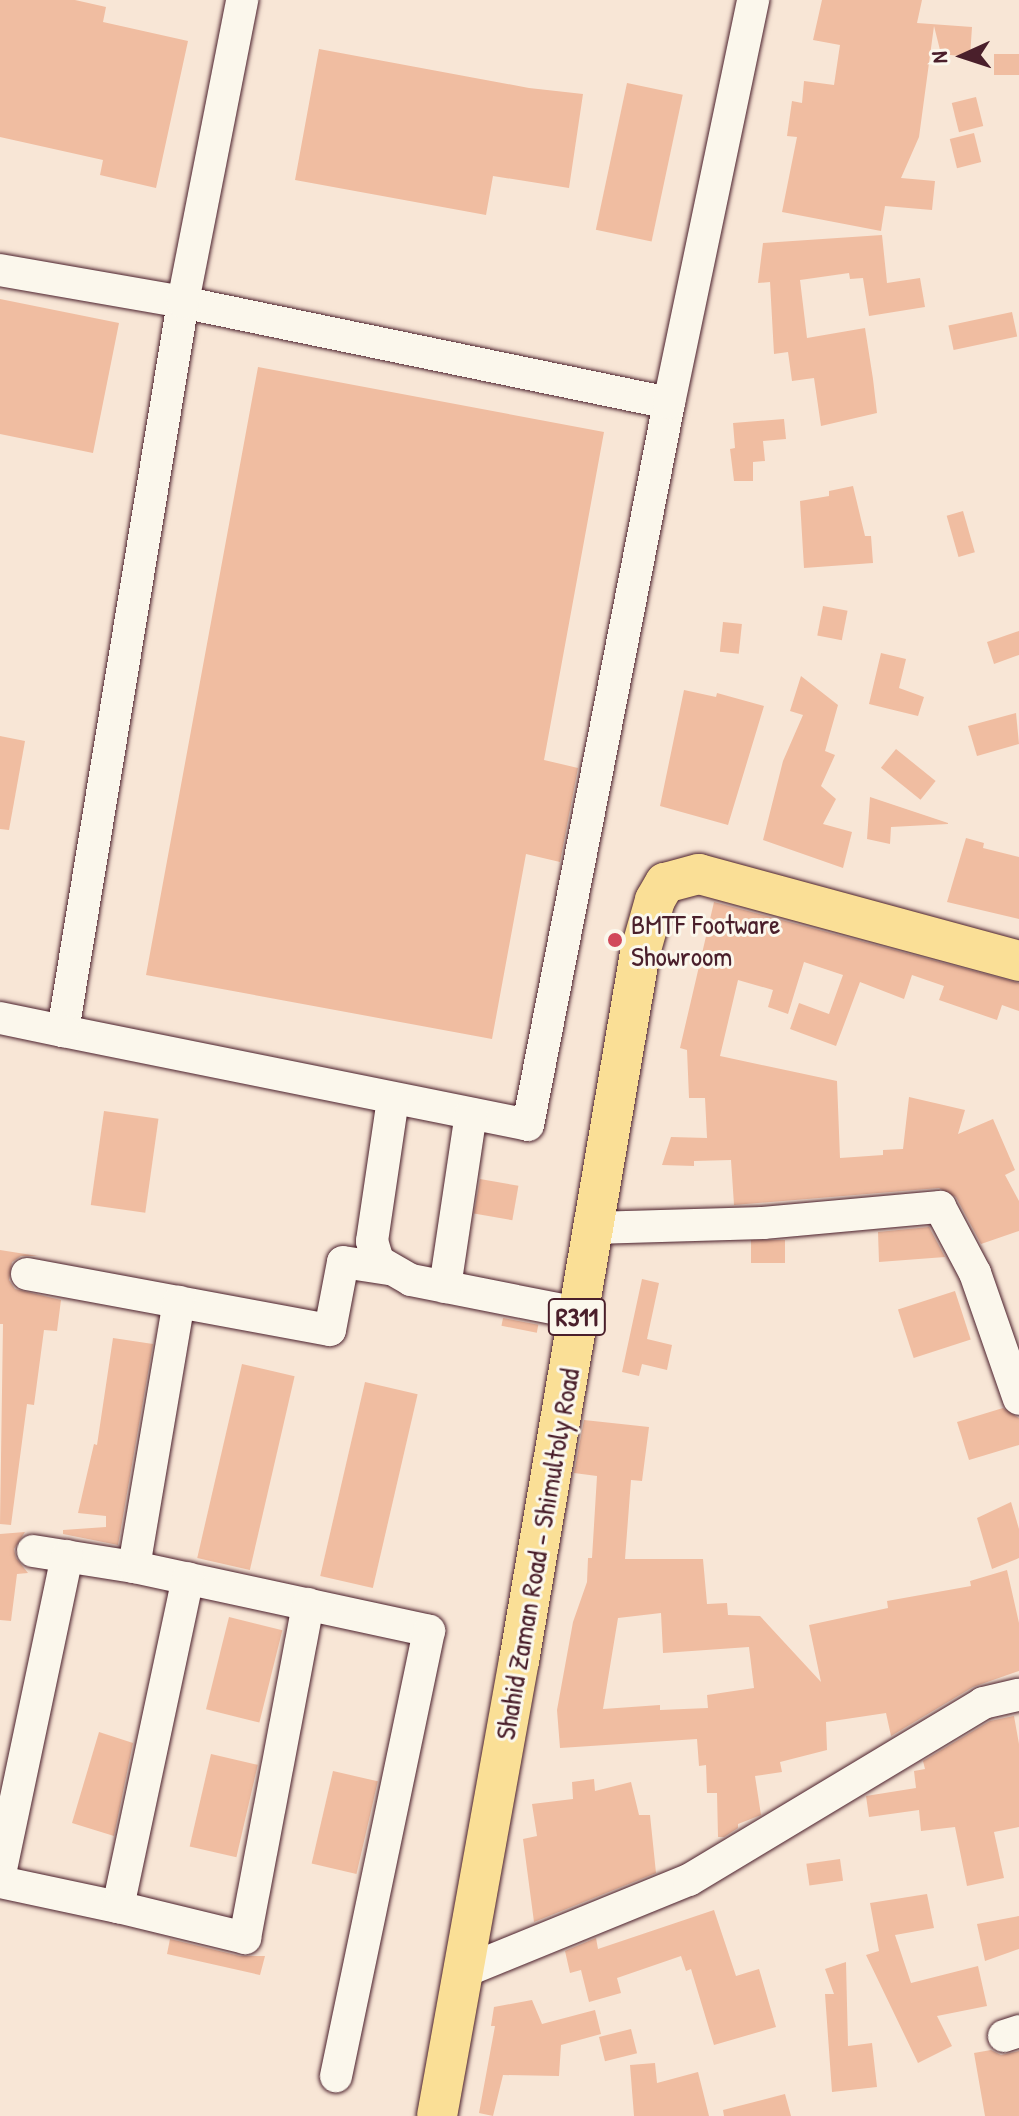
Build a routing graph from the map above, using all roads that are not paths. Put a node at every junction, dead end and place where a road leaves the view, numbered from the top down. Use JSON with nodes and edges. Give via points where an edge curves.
{"nodes":[{"id":1,"x":242,"y":0,"type":"edge"},
{"id":2,"x":753,"y":0,"type":"edge"},
{"id":3,"x":0,"y":270,"type":"edge"},
{"id":4,"x":183,"y":302,"type":"junction"},
{"id":5,"x":669,"y":403,"type":"junction"},
{"id":6,"x":1019,"y":961,"type":"edge"},
{"id":7,"x":0,"y":1018,"type":"edge"},
{"id":8,"x":63,"y":1031,"type":"junction"},
{"id":9,"x":393,"y":1099,"type":"junction"},
{"id":10,"x":471,"y":1114,"type":"junction"},
{"id":11,"x":593,"y":1228,"type":"junction"},
{"id":12,"x":388,"y":1269,"type":"junction"},
{"id":13,"x":27,"y":1274,"type":"dead end"},
{"id":14,"x":445,"y":1287,"type":"junction"},
{"id":15,"x":179,"y":1302,"type":"junction"},
{"id":16,"x":578,"y":1313,"type":"junction"},
{"id":17,"x":1019,"y":1399,"type":"edge"},
{"id":18,"x":33,"y":1551,"type":"dead end"},
{"id":19,"x":67,"y":1556,"type":"junction"},
{"id":20,"x":134,"y":1567,"type":"junction"},
{"id":21,"x":188,"y":1578,"type":"junction"},
{"id":22,"x":308,"y":1604,"type":"junction"},
{"id":23,"x":1019,"y":1695,"type":"edge"},
{"id":24,"x":0,"y":1874,"type":"edge"},
{"id":25,"x":0,"y":1882,"type":"edge"},
{"id":26,"x":118,"y":1907,"type":"junction"},
{"id":27,"x":463,"y":1972,"type":"junction"},
{"id":28,"x":336,"y":2076,"type":"dead end"},
{"id":29,"x":437,"y":2116,"type":"edge"}],
"edges":[{"from":1,"to":4,"type":"street"},
{"from":2,"to":5,"type":"street"},
{"from":3,"to":4,"type":"street"},
{"from":4,"to":5,"type":"street"},
{"from":4,"to":8,"type":"street"},
{"from":5,"to":10,"type":"street","via":[[528,1125]]},
{"from":6,"to":11,"type":"main road","name":"Shahid Zaman Road - Shimultoly Road","number":"R311","via":[[699,874],[665,883],[640,953]]},
{"from":7,"to":8,"type":"street"},
{"from":8,"to":9,"type":"street"},
{"from":9,"to":10,"type":"street"},
{"from":9,"to":12,"type":"street","via":[[372,1241],[378,1261]]},
{"from":10,"to":14,"type":"street"},
{"from":11,"to":16,"type":"main road","name":"Shahid Zaman Road - Shimultoly Road","number":"R311"},
{"from":11,"to":17,"type":"street","via":[[763,1223],[940,1207],[975,1273]]},
{"from":12,"to":14,"type":"street"},
{"from":12,"to":15,"type":"street","via":[[343,1262],[330,1330]]},
{"from":13,"to":15,"type":"street"},
{"from":14,"to":16,"type":"street"},
{"from":15,"to":20,"type":"street"},
{"from":16,"to":27,"type":"main road","name":"Shahid Zaman Road - Shimultoly Road","number":"R311"},
{"from":18,"to":19,"type":"street"},
{"from":19,"to":20,"type":"street"},
{"from":19,"to":24,"type":"street"},
{"from":20,"to":21,"type":"street"},
{"from":21,"to":22,"type":"street"},
{"from":21,"to":26,"type":"street"},
{"from":22,"to":26,"type":"street","via":[[245,1938]]},
{"from":22,"to":28,"type":"street","via":[[429,1631]]},
{"from":23,"to":27,"type":"street","via":[[983,1703],[689,1880]]},
{"from":25,"to":26,"type":"street"},
{"from":27,"to":29,"type":"main road","name":"Shahid Zaman Road - Shimultoly Road","number":"R311"}]}
